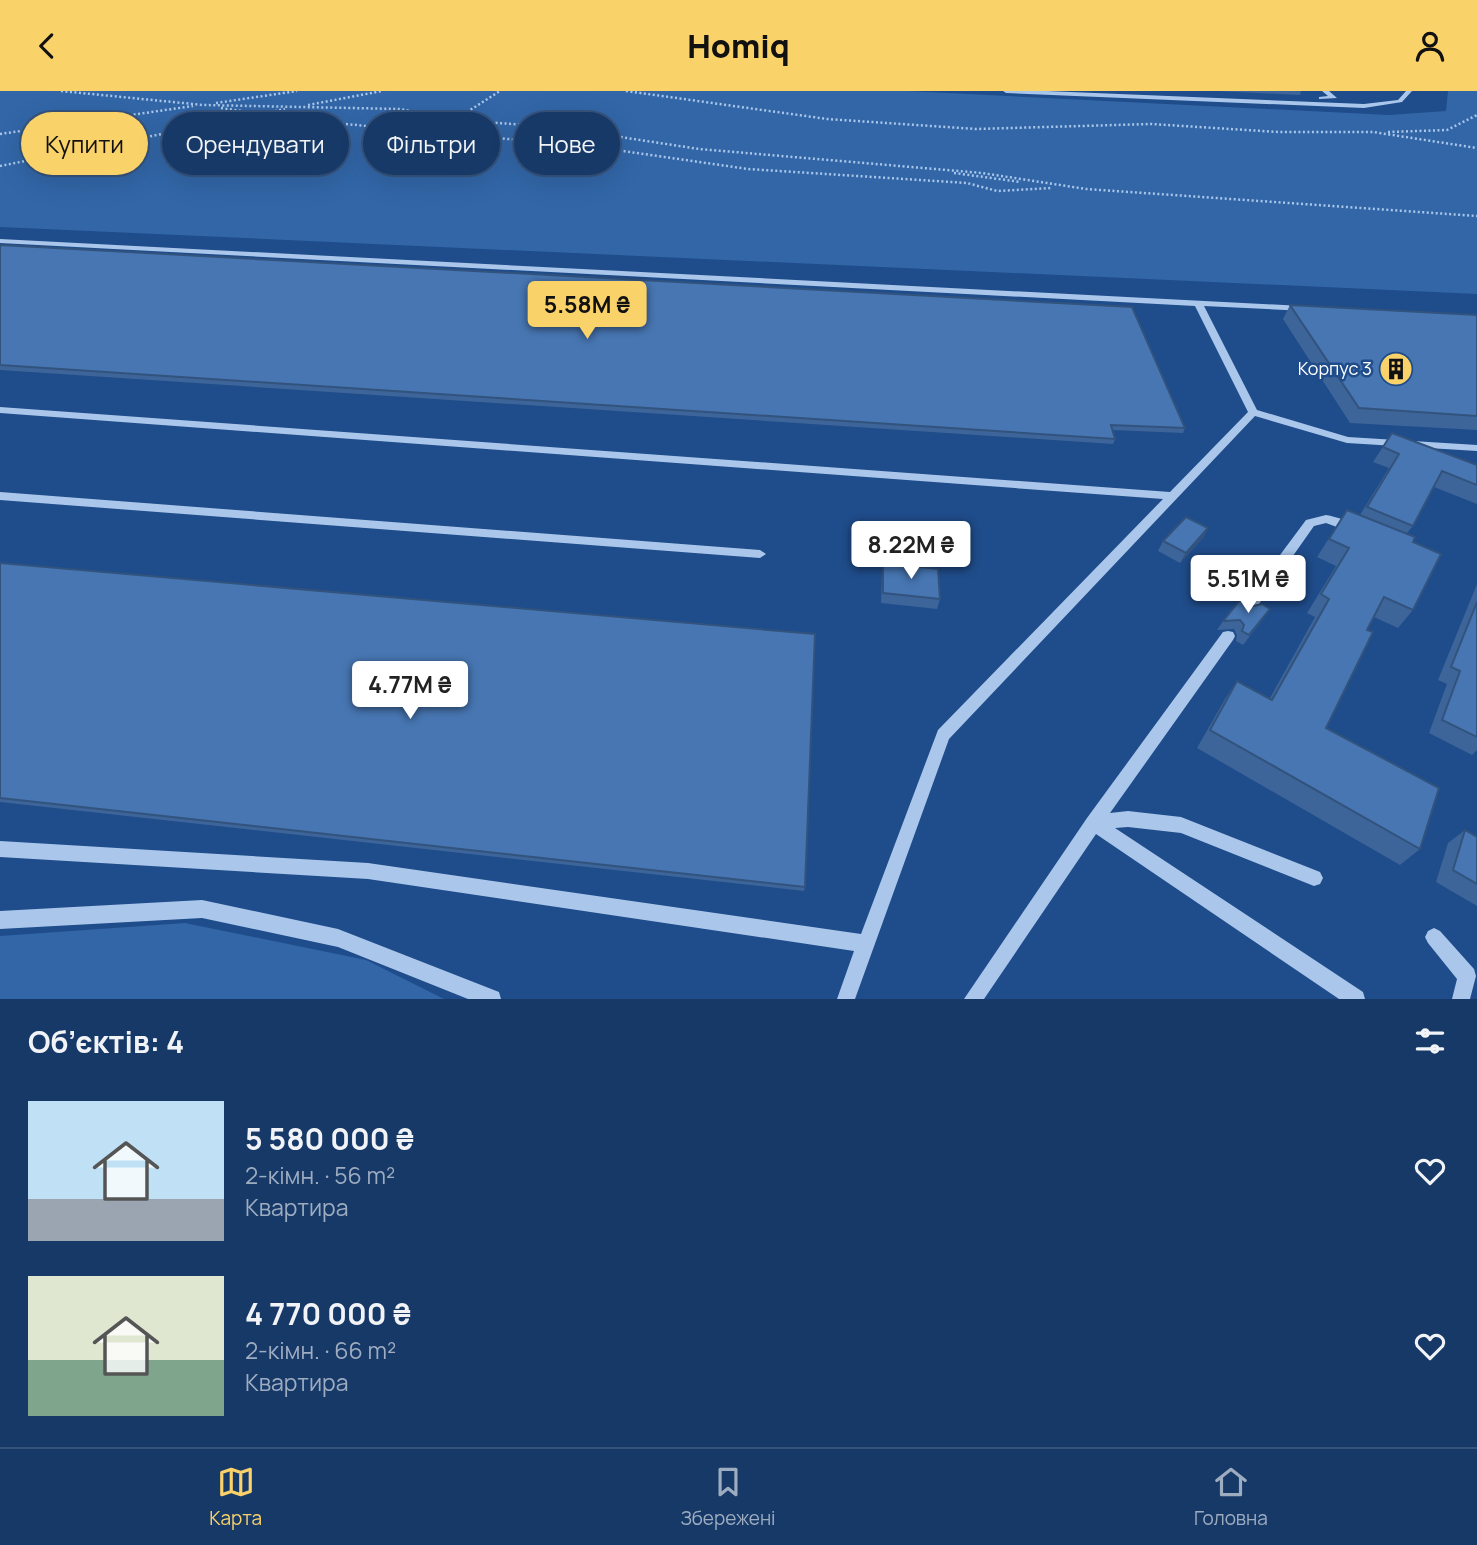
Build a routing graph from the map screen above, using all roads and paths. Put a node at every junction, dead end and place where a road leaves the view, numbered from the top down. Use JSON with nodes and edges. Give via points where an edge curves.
{"nodes":[{"id":1,"x":61,"y":91,"type":"edge"},
{"id":2,"x":297,"y":91,"type":"edge"},
{"id":3,"x":382,"y":91,"type":"edge"},
{"id":4,"x":500,"y":91,"type":"edge"},
{"id":5,"x":626,"y":91,"type":"edge"},
{"id":6,"x":1006,"y":91,"type":"edge"},
{"id":7,"x":1156,"y":91,"type":"edge"},
{"id":8,"x":1325,"y":91,"type":"edge"},
{"id":9,"x":1409,"y":91,"type":"edge"},
{"id":10,"x":1057,"y":92,"type":"edge"},
{"id":11,"x":1335,"y":102,"type":"junction"},
{"id":12,"x":203,"y":105,"type":"junction"},
{"id":13,"x":295,"y":107,"type":"junction"},
{"id":14,"x":249,"y":112,"type":"edge"},
{"id":15,"x":271,"y":112,"type":"edge"},
{"id":16,"x":417,"y":112,"type":"edge"},
{"id":17,"x":467,"y":112,"type":"edge"},
{"id":18,"x":1477,"y":115,"type":"edge"},
{"id":19,"x":349,"y":123,"type":"edge"},
{"id":20,"x":500,"y":123,"type":"edge"},
{"id":21,"x":1373,"y":132,"type":"junction"},
{"id":22,"x":0,"y":134,"type":"edge"},
{"id":23,"x":162,"y":134,"type":"edge"},
{"id":24,"x":1477,"y":148,"type":"edge"},
{"id":25,"x":0,"y":166,"type":"edge"},
{"id":26,"x":1062,"y":187,"type":"junction"},
{"id":27,"x":1477,"y":216,"type":"edge"},
{"id":28,"x":0,"y":241,"type":"edge"},
{"id":29,"x":1198,"y":304,"type":"junction"},
{"id":30,"x":1317,"y":310,"type":"edge"},
{"id":31,"x":0,"y":410,"type":"edge"},
{"id":32,"x":1254,"y":412,"type":"junction"},
{"id":33,"x":1477,"y":447,"type":"edge"},
{"id":34,"x":0,"y":496,"type":"edge"},
{"id":35,"x":1174,"y":496,"type":"junction"},
{"id":36,"x":1369,"y":535,"type":"edge"},
{"id":37,"x":760,"y":554,"type":"dead end"},
{"id":38,"x":1247,"y":610,"type":"edge"},
{"id":39,"x":1228,"y":636,"type":"dead end"},
{"id":40,"x":1093,"y":823,"type":"junction"},
{"id":41,"x":0,"y":849,"type":"edge"},
{"id":42,"x":1314,"y":878,"type":"dead end"},
{"id":43,"x":0,"y":920,"type":"edge"},
{"id":44,"x":1434,"y":937,"type":"dead end"},
{"id":45,"x":867,"y":944,"type":"junction"},
{"id":46,"x":492,"y":999,"type":"edge"},
{"id":47,"x":846,"y":999,"type":"edge"},
{"id":48,"x":973,"y":999,"type":"edge"},
{"id":49,"x":1356,"y":999,"type":"edge"},
{"id":50,"x":1461,"y":999,"type":"edge"}],
"edges":[{"from":1,"to":12,"type":"path"},
{"from":2,"to":12,"type":"path"},
{"from":3,"to":13,"type":"path"},
{"from":4,"to":17,"type":"path"},
{"from":5,"to":21,"type":"path","via":[[827,119],[976,129],[1151,124]]},
{"from":6,"to":10,"type":"street"},
{"from":7,"to":11,"type":"street"},
{"from":8,"to":11,"type":"street"},
{"from":9,"to":11,"type":"street","via":[[1400,101],[1387,105]]},
{"from":10,"to":11,"type":"street"},
{"from":12,"to":13,"type":"path"},
{"from":12,"to":14,"type":"path"},
{"from":12,"to":22,"type":"path"},
{"from":13,"to":15,"type":"path"},
{"from":13,"to":16,"type":"path"},
{"from":18,"to":21,"type":"path","via":[[1452,129]]},
{"from":19,"to":26,"type":"path","via":[[595,147],[748,169],[967,183],[998,191]]},
{"from":20,"to":26,"type":"path"},
{"from":21,"to":24,"type":"path"},
{"from":23,"to":25,"type":"path"},
{"from":26,"to":27,"type":"path"},
{"from":28,"to":29,"type":"street"},
{"from":29,"to":30,"type":"street"},
{"from":29,"to":32,"type":"street"},
{"from":31,"to":35,"type":"street"},
{"from":32,"to":33,"type":"street","via":[[1347,440]]},
{"from":32,"to":35,"type":"street"},
{"from":34,"to":37,"type":"street"},
{"from":35,"to":45,"type":"street","via":[[943,735]]},
{"from":36,"to":38,"type":"street","via":[[1317,519]]},
{"from":39,"to":40,"type":"street"},
{"from":40,"to":42,"type":"street","via":[[1128,819],[1181,825]]},
{"from":40,"to":48,"type":"street"},
{"from":40,"to":49,"type":"street"},
{"from":41,"to":45,"type":"street","via":[[368,870]]},
{"from":43,"to":46,"type":"street","via":[[202,909],[338,938]]},
{"from":44,"to":50,"type":"street","via":[[1466,976]]},
{"from":45,"to":47,"type":"street"}]}
